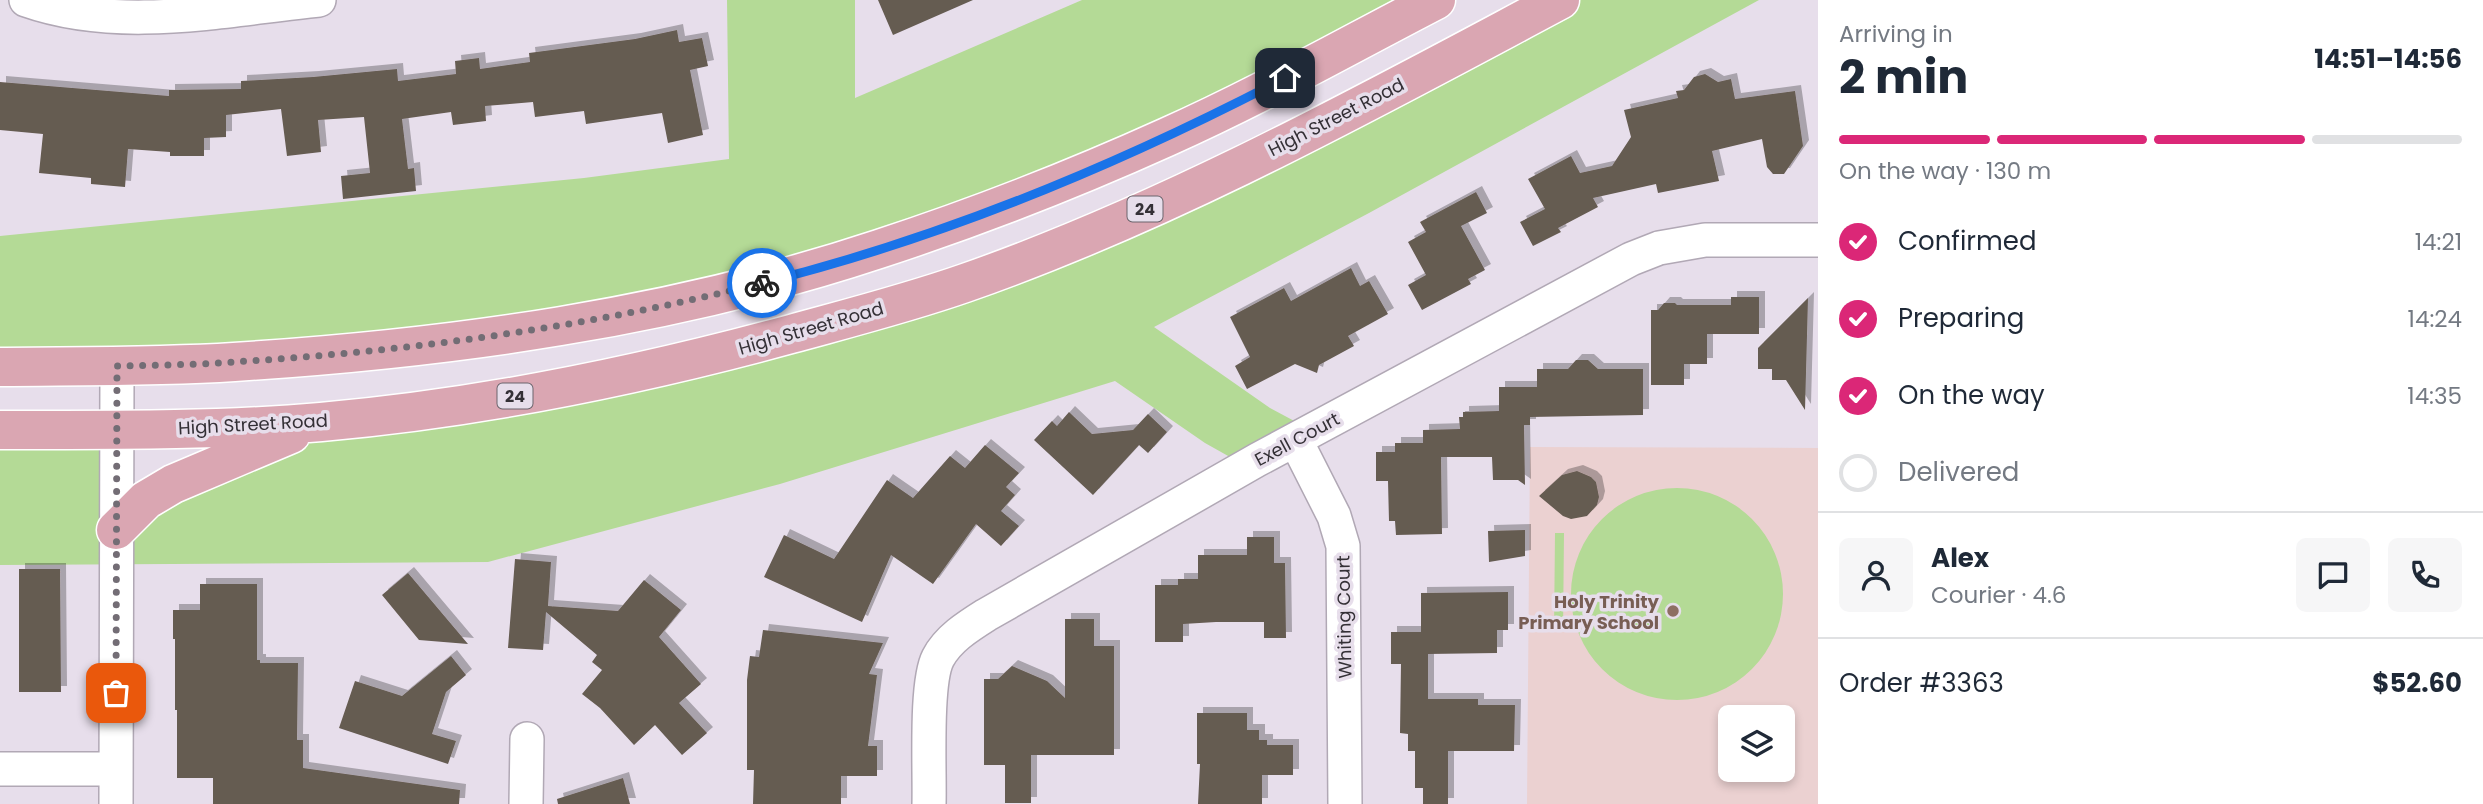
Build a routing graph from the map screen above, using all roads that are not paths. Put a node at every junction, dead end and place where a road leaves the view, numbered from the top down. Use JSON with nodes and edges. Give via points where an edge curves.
{"nodes":[{"id":1,"x":26,"y":0,"type":"edge"},
{"id":2,"x":319,"y":0,"type":"edge"},
{"id":3,"x":1436,"y":0,"type":"edge"},
{"id":4,"x":1560,"y":0,"type":"edge"},
{"id":5,"x":191,"y":7,"type":"edge"},
{"id":6,"x":1818,"y":240,"type":"edge"},
{"id":7,"x":117,"y":366,"type":"junction"},
{"id":8,"x":0,"y":367,"type":"edge"},
{"id":9,"x":322,"y":422,"type":"junction"},
{"id":10,"x":116,"y":429,"type":"junction"},
{"id":11,"x":0,"y":430,"type":"edge"},
{"id":12,"x":1296,"y":441,"type":"junction"},
{"id":13,"x":116,"y":530,"type":"junction"},
{"id":14,"x":527,"y":738,"type":"dead end"},
{"id":15,"x":0,"y":769,"type":"edge"},
{"id":16,"x":116,"y":769,"type":"junction"},
{"id":17,"x":116,"y":804,"type":"edge"},
{"id":18,"x":526,"y":804,"type":"edge"},
{"id":19,"x":929,"y":804,"type":"edge"},
{"id":20,"x":1345,"y":804,"type":"edge"}],
"edges":[{"from":1,"to":5,"type":"street","via":[[110,18]]},
{"from":2,"to":5,"type":"street"},
{"from":3,"to":7,"type":"main road","via":[[1169,136],[1065,181],[879,249],[771,281],[517,333],[318,355]]},
{"from":4,"to":9,"type":"main road","name":"High Street Road","number":"24","via":[[1240,165],[1107,226],[965,283],[646,371],[457,406]]},
{"from":6,"to":12,"type":"street","name":"Exell Court","via":[[1706,240],[1649,252]]},
{"from":7,"to":8,"type":"main road"},
{"from":7,"to":10,"type":"street"},
{"from":9,"to":10,"type":"main road","name":"High Street Road","number":"24"},
{"from":9,"to":13,"type":"main road","via":[[173,484],[146,500]]},
{"from":10,"to":11,"type":"main road","name":"High Street Road","number":"24"},
{"from":10,"to":13,"type":"street"},
{"from":12,"to":19,"type":"street","name":"Exell Court","via":[[985,615],[952,640],[936,661],[932,682]]},
{"from":12,"to":20,"type":"street","name":"Whiting Court","via":[[1334,516],[1343,546]]},
{"from":13,"to":16,"type":"street"},
{"from":14,"to":18,"type":"street"},
{"from":15,"to":16,"type":"street"},
{"from":16,"to":17,"type":"street"}]}
